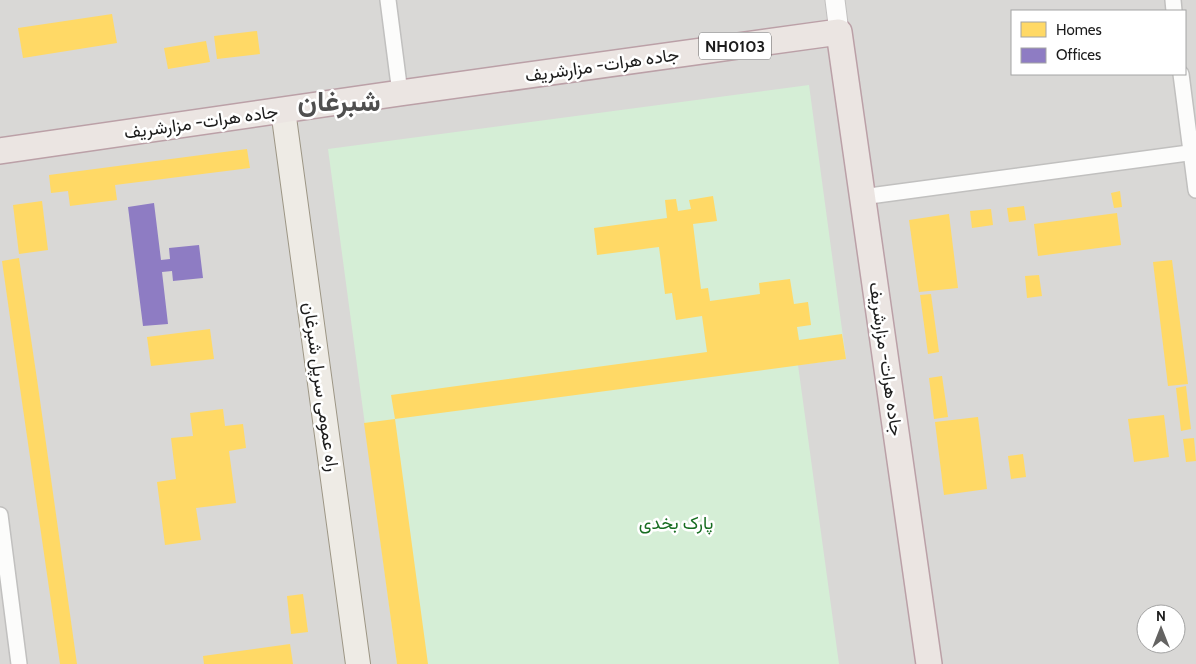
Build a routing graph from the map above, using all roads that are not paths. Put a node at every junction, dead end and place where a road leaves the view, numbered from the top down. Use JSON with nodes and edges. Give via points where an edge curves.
{"nodes":[{"id":1,"x":388,"y":0,"type":"edge"},
{"id":2,"x":835,"y":0,"type":"edge"},
{"id":3,"x":839,"y":32,"type":"junction"},
{"id":4,"x":1181,"y":75,"type":"edge"},
{"id":5,"x":400,"y":93,"type":"junction"},
{"id":6,"x":283,"y":110,"type":"junction"},
{"id":7,"x":0,"y":151,"type":"edge"},
{"id":8,"x":1193,"y":153,"type":"edge"},
{"id":9,"x":1196,"y":190,"type":"edge"},
{"id":10,"x":862,"y":197,"type":"junction"},
{"id":11,"x":0,"y":515,"type":"edge"},
{"id":12,"x":5,"y":602,"type":"edge"},
{"id":13,"x":19,"y":664,"type":"edge"},
{"id":14,"x":358,"y":664,"type":"edge"},
{"id":15,"x":929,"y":664,"type":"edge"}],
"edges":[{"from":1,"to":5,"type":"street"},
{"from":2,"to":3,"type":"street"},
{"from":3,"to":5,"type":"highway","name":"جاده هرات- مزارشریف","number":"NH0103"},
{"from":3,"to":10,"type":"highway","name":"جاده هرات- مزارشریف"},
{"from":4,"to":8,"type":"street"},
{"from":5,"to":6,"type":"highway","name":"جاده هرات- مزارشریف","number":"NH0103"},
{"from":6,"to":7,"type":"highway","name":"جاده هرات- مزارشریف","number":"NH0103"},
{"from":6,"to":14,"type":"main road","name":"راه عمومی سرپل شبرغان"},
{"from":8,"to":9,"type":"street"},
{"from":8,"to":10,"type":"street"},
{"from":10,"to":15,"type":"highway","name":"جاده هرات- مزارشریف"},
{"from":11,"to":12,"type":"street"},
{"from":12,"to":13,"type":"street"}]}
